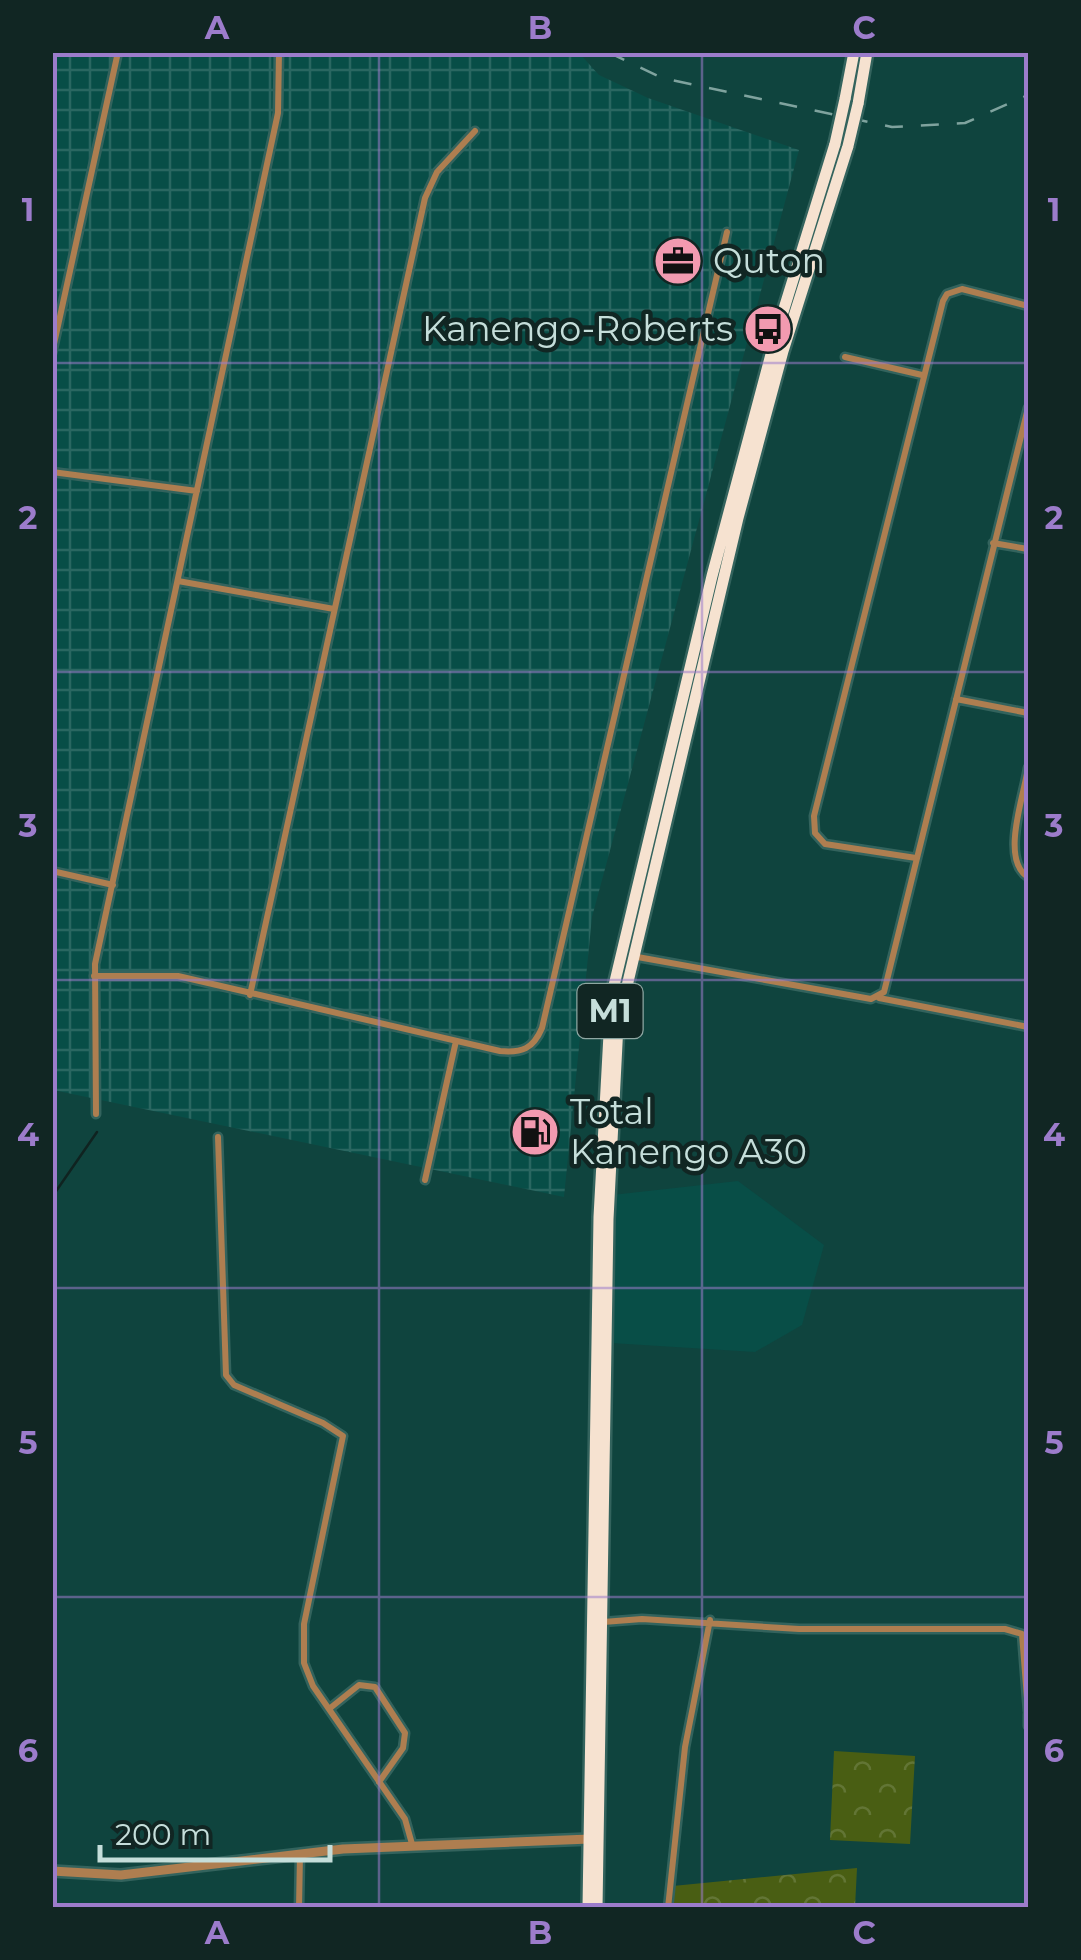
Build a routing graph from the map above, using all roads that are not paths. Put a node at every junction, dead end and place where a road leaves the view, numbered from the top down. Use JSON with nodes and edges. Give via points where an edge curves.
{"nodes":[{"id":1,"x":118,"y":52,"type":"edge"},
{"id":2,"x":279,"y":52,"type":"edge"},
{"id":3,"x":854,"y":52,"type":"edge"},
{"id":4,"x":867,"y":52,"type":"edge"},
{"id":5,"x":475,"y":131,"type":"dead end"},
{"id":6,"x":841,"y":145,"type":"junction"},
{"id":7,"x":727,"y":232,"type":"dead end"},
{"id":8,"x":1028,"y":306,"type":"edge"},
{"id":9,"x":52,"y":353,"type":"edge"},
{"id":10,"x":845,"y":356,"type":"dead end"},
{"id":11,"x":922,"y":374,"type":"junction"},
{"id":12,"x":1028,"y":408,"type":"edge"},
{"id":13,"x":52,"y":472,"type":"edge"},
{"id":14,"x":197,"y":491,"type":"junction"},
{"id":15,"x":993,"y":543,"type":"junction"},
{"id":16,"x":1028,"y":549,"type":"edge"},
{"id":17,"x":178,"y":580,"type":"junction"},
{"id":18,"x":334,"y":609,"type":"junction"},
{"id":19,"x":956,"y":699,"type":"junction"},
{"id":20,"x":1028,"y":713,"type":"edge"},
{"id":21,"x":1028,"y":768,"type":"edge"},
{"id":22,"x":916,"y":858,"type":"junction"},
{"id":23,"x":52,"y":871,"type":"edge"},
{"id":24,"x":1028,"y":877,"type":"edge"},
{"id":25,"x":113,"y":885,"type":"junction"},
{"id":26,"x":626,"y":956,"type":"junction"},
{"id":27,"x":94,"y":976,"type":"junction"},
{"id":28,"x":250,"y":995,"type":"junction"},
{"id":29,"x":879,"y":998,"type":"junction"},
{"id":30,"x":1028,"y":1027,"type":"edge"},
{"id":31,"x":456,"y":1040,"type":"junction"},
{"id":32,"x":96,"y":1114,"type":"dead end"},
{"id":33,"x":218,"y":1137,"type":"dead end"},
{"id":34,"x":425,"y":1180,"type":"dead end"},
{"id":35,"x":710,"y":1620,"type":"junction"},
{"id":36,"x":602,"y":1622,"type":"junction"},
{"id":37,"x":329,"y":1708,"type":"junction"},
{"id":38,"x":1028,"y":1712,"type":"edge"},
{"id":39,"x":1028,"y":1726,"type":"edge"},
{"id":40,"x":378,"y":1782,"type":"junction"},
{"id":41,"x":590,"y":1839,"type":"junction"},
{"id":42,"x":412,"y":1844,"type":"junction"},
{"id":43,"x":300,"y":1852,"type":"junction"},
{"id":44,"x":52,"y":1871,"type":"edge"},
{"id":45,"x":299,"y":1908,"type":"edge"},
{"id":46,"x":588,"y":1908,"type":"edge"},
{"id":47,"x":597,"y":1908,"type":"edge"},
{"id":48,"x":668,"y":1908,"type":"edge"}],
"edges":[{"from":1,"to":9,"type":"street"},
{"from":2,"to":14,"type":"street","via":[[278,114]]},
{"from":3,"to":6,"type":"highway","number":"M1","bridge":true},
{"from":4,"to":6,"type":"highway","number":"M1","bridge":true,"via":[[858,104]]},
{"from":5,"to":18,"type":"street","via":[[438,172],[425,198]]},
{"from":6,"to":26,"type":"highway","number":"M1","via":[[759,399]]},
{"from":7,"to":31,"type":"street","via":[[542,1028],[530,1048],[513,1052]]},
{"from":8,"to":11,"type":"street","via":[[962,289],[947,294]]},
{"from":10,"to":11,"type":"street"},
{"from":11,"to":22,"type":"street","via":[[814,825],[819,839],[833,847]]},
{"from":12,"to":15,"type":"street"},
{"from":13,"to":14,"type":"street"},
{"from":14,"to":17,"type":"street"},
{"from":15,"to":16,"type":"street"},
{"from":15,"to":19,"type":"street"},
{"from":17,"to":18,"type":"street"},
{"from":17,"to":25,"type":"street"},
{"from":18,"to":28,"type":"street"},
{"from":19,"to":20,"type":"street"},
{"from":19,"to":22,"type":"street"},
{"from":21,"to":24,"type":"street","via":[[1014,856]]},
{"from":22,"to":29,"type":"street"},
{"from":23,"to":25,"type":"street"},
{"from":25,"to":27,"type":"street"},
{"from":26,"to":29,"type":"street"},
{"from":26,"to":36,"type":"highway","number":"M1","via":[[611,1151]]},
{"from":26,"to":41,"type":"highway","number":"M1","via":[[608,1028],[600,1143]]},
{"from":27,"to":28,"type":"street","via":[[178,976]]},
{"from":27,"to":32,"type":"street"},
{"from":28,"to":31,"type":"street"},
{"from":29,"to":30,"type":"street"},
{"from":31,"to":34,"type":"street"},
{"from":33,"to":37,"type":"street","via":[[226,1375],[343,1436],[303,1640],[306,1671]]},
{"from":35,"to":36,"type":"street"},
{"from":35,"to":38,"type":"street","via":[[812,1629],[1005,1629],[1022,1634]]},
{"from":35,"to":48,"type":"street","via":[[684,1746]]},
{"from":36,"to":47,"type":"highway","number":"M1"},
{"from":37,"to":40,"type":"street"},
{"from":37,"to":40,"type":"street","via":[[359,1685],[374,1687],[405,1734],[403,1748]]},
{"from":38,"to":39,"type":"street"},
{"from":40,"to":42,"type":"street","via":[[405,1820]]},
{"from":41,"to":42,"type":"street"},
{"from":41,"to":46,"type":"highway","number":"M1"},
{"from":42,"to":43,"type":"street"},
{"from":43,"to":44,"type":"street","via":[[121,1875]]},
{"from":43,"to":45,"type":"street"}]}
